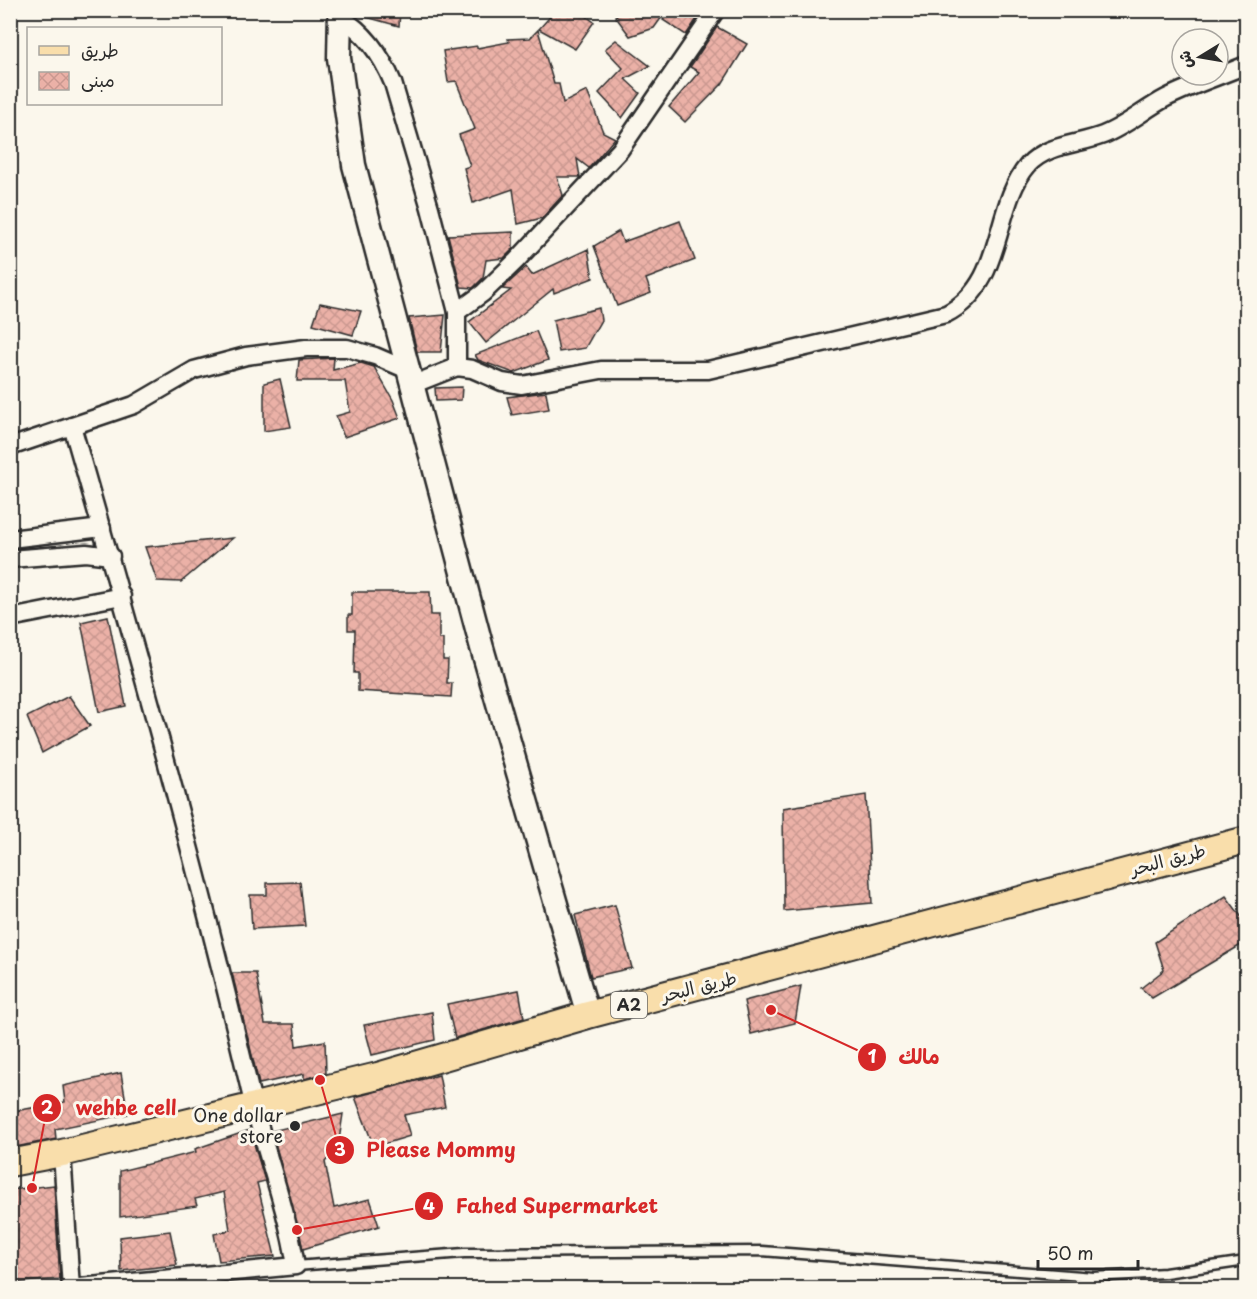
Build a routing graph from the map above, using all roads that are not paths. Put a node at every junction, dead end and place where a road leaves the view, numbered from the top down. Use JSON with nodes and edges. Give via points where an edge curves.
{"nodes":[{"id":1,"x":716,"y":10,"type":"edge"},
{"id":2,"x":340,"y":14,"type":"edge"},
{"id":3,"x":1246,"y":65,"type":"edge"},
{"id":4,"x":457,"y":312,"type":"junction"},
{"id":5,"x":457,"y":367,"type":"junction"},
{"id":6,"x":412,"y":377,"type":"junction"},
{"id":7,"x":72,"y":426,"type":"junction"},
{"id":8,"x":10,"y":447,"type":"edge"},
{"id":9,"x":102,"y":528,"type":"junction"},
{"id":10,"x":10,"y":539,"type":"edge"},
{"id":11,"x":111,"y":556,"type":"junction"},
{"id":12,"x":10,"y":559,"type":"edge"},
{"id":13,"x":122,"y":596,"type":"junction"},
{"id":14,"x":10,"y":618,"type":"edge"},
{"id":15,"x":1246,"y":840,"type":"edge"},
{"id":16,"x":588,"y":1015,"type":"junction"},
{"id":17,"x":254,"y":1108,"type":"junction"},
{"id":18,"x":62,"y":1153,"type":"junction"},
{"id":19,"x":10,"y":1163,"type":"edge"},
{"id":20,"x":1246,"y":1261,"type":"edge"},
{"id":21,"x":296,"y":1266,"type":"junction"},
{"id":22,"x":71,"y":1288,"type":"edge"}],
"edges":[{"from":1,"to":4,"type":"street","via":[[620,150],[509,268]]},
{"from":2,"to":4,"type":"street","via":[[366,39],[393,83]]},
{"from":2,"to":6,"type":"street","via":[[341,79],[354,165]]},
{"from":3,"to":5,"type":"street","via":[[1174,94],[1102,135],[1053,149],[1033,160],[1016,187],[981,279],[961,304],[946,314],[708,370],[601,370],[522,385]]},
{"from":4,"to":5,"type":"street"},
{"from":5,"to":6,"type":"street"},
{"from":6,"to":7,"type":"street","via":[[361,351],[337,347],[246,356],[194,370],[149,399]]},
{"from":6,"to":16,"type":"street","via":[[488,669]]},
{"from":7,"to":8,"type":"street"},
{"from":7,"to":9,"type":"street"},
{"from":9,"to":10,"type":"street"},
{"from":9,"to":11,"type":"street"},
{"from":11,"to":12,"type":"street"},
{"from":11,"to":13,"type":"street"},
{"from":13,"to":14,"type":"street"},
{"from":13,"to":17,"type":"street"},
{"from":15,"to":16,"type":"main road","name":"طريق البحر","number":"A2"},
{"from":16,"to":17,"type":"main road","name":"طريق البحر","number":"A2"},
{"from":17,"to":18,"type":"main road","name":"طريق البحر","number":"A2"},
{"from":17,"to":21,"type":"street"},
{"from":18,"to":19,"type":"main road","name":"طريق البحر","number":"A2"},
{"from":18,"to":22,"type":"street"},
{"from":20,"to":21,"type":"lane","via":[[1165,1273],[1094,1277],[762,1251],[464,1253]]},
{"from":21,"to":22,"type":"street"}]}
